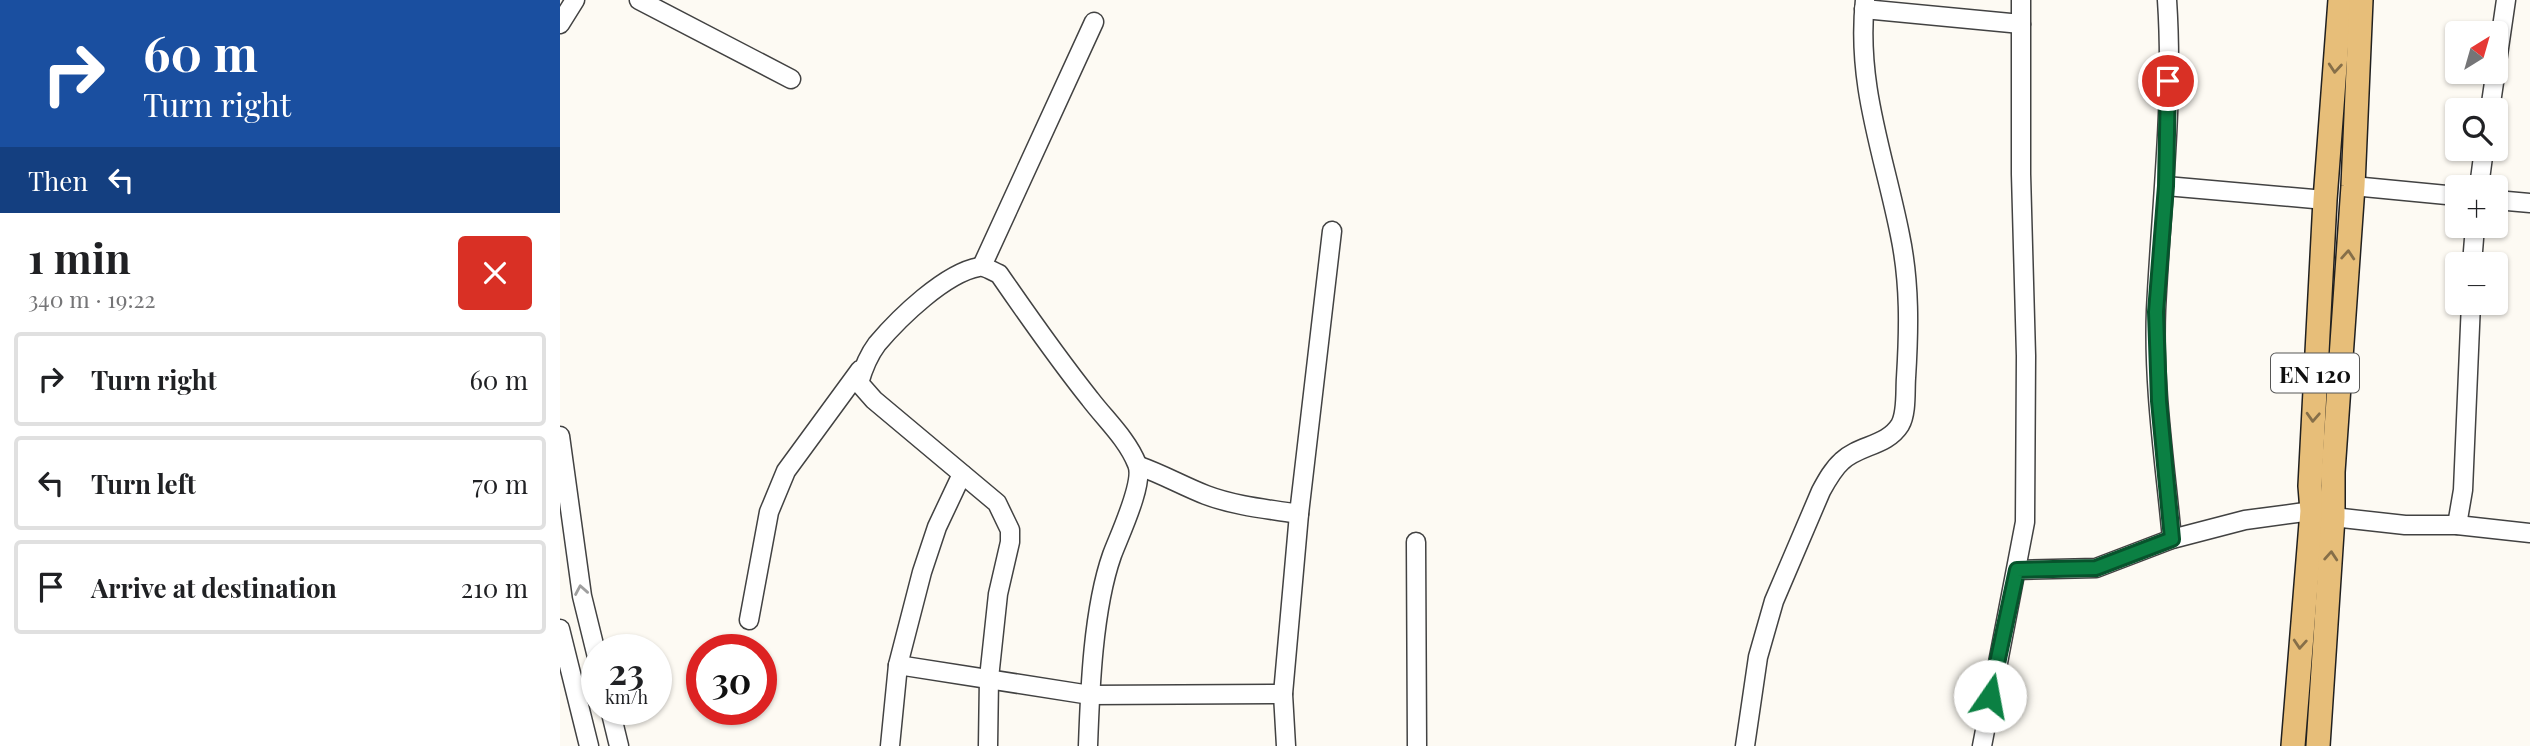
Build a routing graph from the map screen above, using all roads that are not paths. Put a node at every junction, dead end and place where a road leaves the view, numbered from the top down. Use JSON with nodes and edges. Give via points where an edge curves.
{"nodes":[{"id":1,"x":575,"y":0,"type":"edge"},
{"id":2,"x":639,"y":0,"type":"edge"},
{"id":3,"x":2021,"y":0,"type":"edge"},
{"id":4,"x":2167,"y":0,"type":"edge"},
{"id":5,"x":2340,"y":0,"type":"edge"},
{"id":6,"x":2361,"y":0,"type":"edge"},
{"id":7,"x":2506,"y":0,"type":"edge"},
{"id":8,"x":1864,"y":5,"type":"edge"},
{"id":9,"x":1094,"y":22,"type":"dead end"},
{"id":10,"x":560,"y":23,"type":"edge"},
{"id":11,"x":2021,"y":24,"type":"junction"},
{"id":12,"x":790,"y":79,"type":"dead end"},
{"id":13,"x":2492,"y":98,"type":"edge"},
{"id":14,"x":2166,"y":186,"type":"junction"},
{"id":15,"x":2353,"y":186,"type":"junction"},
{"id":16,"x":2445,"y":195,"type":"edge"},
{"id":17,"x":2325,"y":200,"type":"junction"},
{"id":18,"x":2508,"y":201,"type":"edge"},
{"id":19,"x":2530,"y":203,"type":"edge"},
{"id":20,"x":1332,"y":231,"type":"dead end"},
{"id":21,"x":982,"y":267,"type":"junction"},
{"id":22,"x":2344,"y":306,"type":"junction"},
{"id":23,"x":2318,"y":309,"type":"junction"},
{"id":24,"x":2470,"y":315,"type":"edge"},
{"id":25,"x":864,"y":365,"type":"junction"},
{"id":26,"x":560,"y":436,"type":"edge"},
{"id":27,"x":1139,"y":466,"type":"junction"},
{"id":28,"x":962,"y":474,"type":"junction"},
{"id":29,"x":1298,"y":514,"type":"junction"},
{"id":30,"x":2323,"y":514,"type":"junction"},
{"id":31,"x":2457,"y":525,"type":"junction"},
{"id":32,"x":2530,"y":533,"type":"edge"},
{"id":33,"x":2172,"y":539,"type":"junction"},
{"id":34,"x":1416,"y":542,"type":"dead end"},
{"id":35,"x":2017,"y":570,"type":"junction"},
{"id":36,"x":749,"y":621,"type":"dead end"},
{"id":37,"x":560,"y":629,"type":"edge"},
{"id":38,"x":591,"y":634,"type":"edge"},
{"id":39,"x":898,"y":664,"type":"junction"},
{"id":40,"x":989,"y":678,"type":"junction"},
{"id":41,"x":1283,"y":694,"type":"junction"},
{"id":42,"x":1090,"y":695,"type":"junction"},
{"id":43,"x":614,"y":725,"type":"edge"},
{"id":44,"x":589,"y":746,"type":"edge"},
{"id":45,"x":619,"y":746,"type":"edge"},
{"id":46,"x":890,"y":746,"type":"edge"},
{"id":47,"x":988,"y":746,"type":"edge"},
{"id":48,"x":1088,"y":746,"type":"edge"},
{"id":49,"x":1286,"y":746,"type":"edge"},
{"id":50,"x":1417,"y":746,"type":"edge"},
{"id":51,"x":1745,"y":746,"type":"edge"},
{"id":52,"x":1982,"y":746,"type":"edge"},
{"id":53,"x":2293,"y":746,"type":"edge"},
{"id":54,"x":2318,"y":746,"type":"edge"}],
"edges":[{"from":1,"to":10,"type":"street"},
{"from":2,"to":12,"type":"street"},
{"from":3,"to":11,"type":"street"},
{"from":4,"to":14,"type":"street"},
{"from":5,"to":17,"type":"main road","number":"EN 120","one_way":true},
{"from":6,"to":15,"type":"main road","number":"EN 120"},
{"from":7,"to":13,"type":"street"},
{"from":8,"to":11,"type":"street"},
{"from":8,"to":51,"type":"street","via":[[1865,79],[1900,237],[1910,317],[1901,424],[1889,437],[1843,459],[1821,491],[1770,612],[1758,656]]},
{"from":9,"to":21,"type":"street"},
{"from":11,"to":35,"type":"street","via":[[2025,522]]},
{"from":14,"to":17,"type":"street"},
{"from":14,"to":33,"type":"street","via":[[2156,312]]},
{"from":15,"to":16,"type":"street"},
{"from":22,"to":15,"type":"main road","number":"EN 120","one_way":true},
{"from":17,"to":23,"type":"main road","number":"EN 120"},
{"from":18,"to":19,"type":"street"},
{"from":20,"to":29,"type":"street"},
{"from":21,"to":25,"type":"street","via":[[954,275],[924,298],[877,345]]},
{"from":21,"to":27,"type":"street","via":[[999,274]]},
{"from":22,"to":23,"type":"main road"},
{"from":22,"to":30,"type":"main road","number":"EN 120","via":[[2333,472]]},
{"from":23,"to":30,"type":"main road","number":"EN 120","one_way":true,"via":[[2310,486]]},
{"from":24,"to":31,"type":"street","via":[[2463,490]]},
{"from":25,"to":28,"type":"street","via":[[859,383],[874,400]]},
{"from":25,"to":36,"type":"street","via":[[786,471],[769,512]]},
{"from":38,"to":26,"type":"street","one_way":true},
{"from":27,"to":29,"type":"street","via":[[1241,505]]},
{"from":27,"to":42,"type":"street","via":[[1134,498],[1102,595]]},
{"from":28,"to":39,"type":"street","via":[[931,546]]},
{"from":28,"to":40,"type":"street","via":[[997,503],[1010,530]]},
{"from":29,"to":41,"type":"street"},
{"from":30,"to":31,"type":"street","via":[[2405,525]]},
{"from":30,"to":33,"type":"street","via":[[2245,520]]},
{"from":30,"to":53,"type":"main road","number":"EN 120","one_way":true},
{"from":54,"to":30,"type":"main road","number":"EN 120","one_way":true},
{"from":31,"to":32,"type":"street"},
{"from":33,"to":35,"type":"street","via":[[2096,568]]},
{"from":34,"to":50,"type":"street"},
{"from":35,"to":52,"type":"street"},
{"from":37,"to":44,"type":"street"},
{"from":39,"to":40,"type":"street"},
{"from":39,"to":46,"type":"street"},
{"from":40,"to":42,"type":"street"},
{"from":40,"to":47,"type":"street"},
{"from":41,"to":42,"type":"street"},
{"from":41,"to":49,"type":"street"},
{"from":42,"to":48,"type":"street"},
{"from":43,"to":45,"type":"street"}]}
